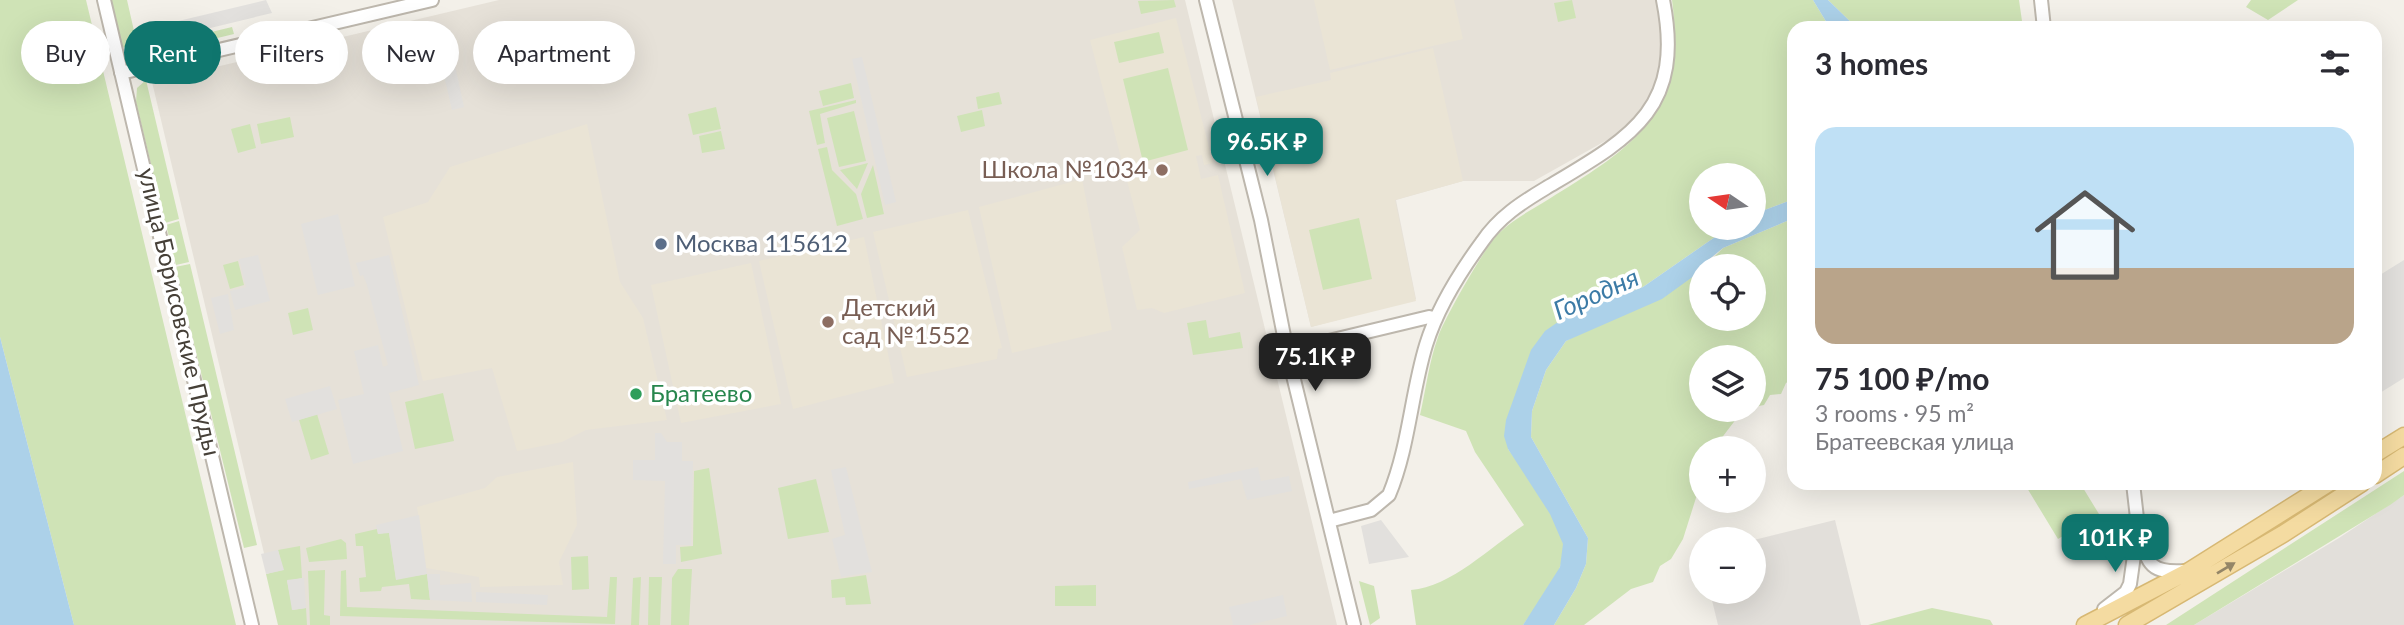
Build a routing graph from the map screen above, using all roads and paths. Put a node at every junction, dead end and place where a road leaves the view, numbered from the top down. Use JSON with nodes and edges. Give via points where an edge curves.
{"nodes":[{"id":1,"x":104,"y":0,"type":"edge"},
{"id":2,"x":432,"y":0,"type":"edge"},
{"id":3,"x":1206,"y":0,"type":"edge"},
{"id":4,"x":1663,"y":0,"type":"edge"},
{"id":5,"x":2041,"y":0,"type":"edge"},
{"id":6,"x":2043,"y":21,"type":"edge"},
{"id":7,"x":121,"y":73,"type":"junction"},
{"id":8,"x":1436,"y":319,"type":"junction"},
{"id":9,"x":1287,"y":351,"type":"junction"},
{"id":10,"x":2404,"y":436,"type":"edge"},
{"id":11,"x":2382,"y":450,"type":"edge"},
{"id":12,"x":2404,"y":456,"type":"edge"},
{"id":13,"x":2382,"y":470,"type":"edge"},
{"id":14,"x":2134,"y":490,"type":"edge"},
{"id":15,"x":2318,"y":490,"type":"edge"},
{"id":16,"x":2351,"y":490,"type":"edge"},
{"id":17,"x":1329,"y":521,"type":"junction"},
{"id":18,"x":2138,"y":527,"type":"junction"},
{"id":19,"x":2189,"y":571,"type":"junction"},
{"id":20,"x":2090,"y":622,"type":"edge"},
{"id":21,"x":252,"y":625,"type":"edge"},
{"id":22,"x":1354,"y":625,"type":"edge"},
{"id":23,"x":2127,"y":625,"type":"edge"}],
"edges":[{"from":1,"to":7,"type":"street","name":"улица Борисовские Пруды"},
{"from":2,"to":7,"type":"street"},
{"from":3,"to":9,"type":"street","via":[[1261,220]]},
{"from":4,"to":8,"type":"street","via":[[1668,61],[1649,111],[1615,146],[1504,215],[1481,243]]},
{"from":5,"to":6,"type":"street"},
{"from":7,"to":21,"type":"street","name":"улица Борисовские Пруды"},
{"from":8,"to":9,"type":"street"},
{"from":8,"to":17,"type":"street","via":[[1389,495],[1371,510]]},
{"from":9,"to":17,"type":"street"},
{"from":10,"to":11,"type":"main road"},
{"from":12,"to":13,"type":"main road"},
{"from":14,"to":18,"type":"street"},
{"from":15,"to":19,"type":"main road"},
{"from":23,"to":16,"type":"main road","one_way":true},
{"from":17,"to":22,"type":"street"},
{"from":18,"to":19,"type":"street","via":[[2145,554],[2155,568]]},
{"from":18,"to":20,"type":"street","via":[[2126,592]]},
{"from":19,"to":20,"type":"main road"}]}
